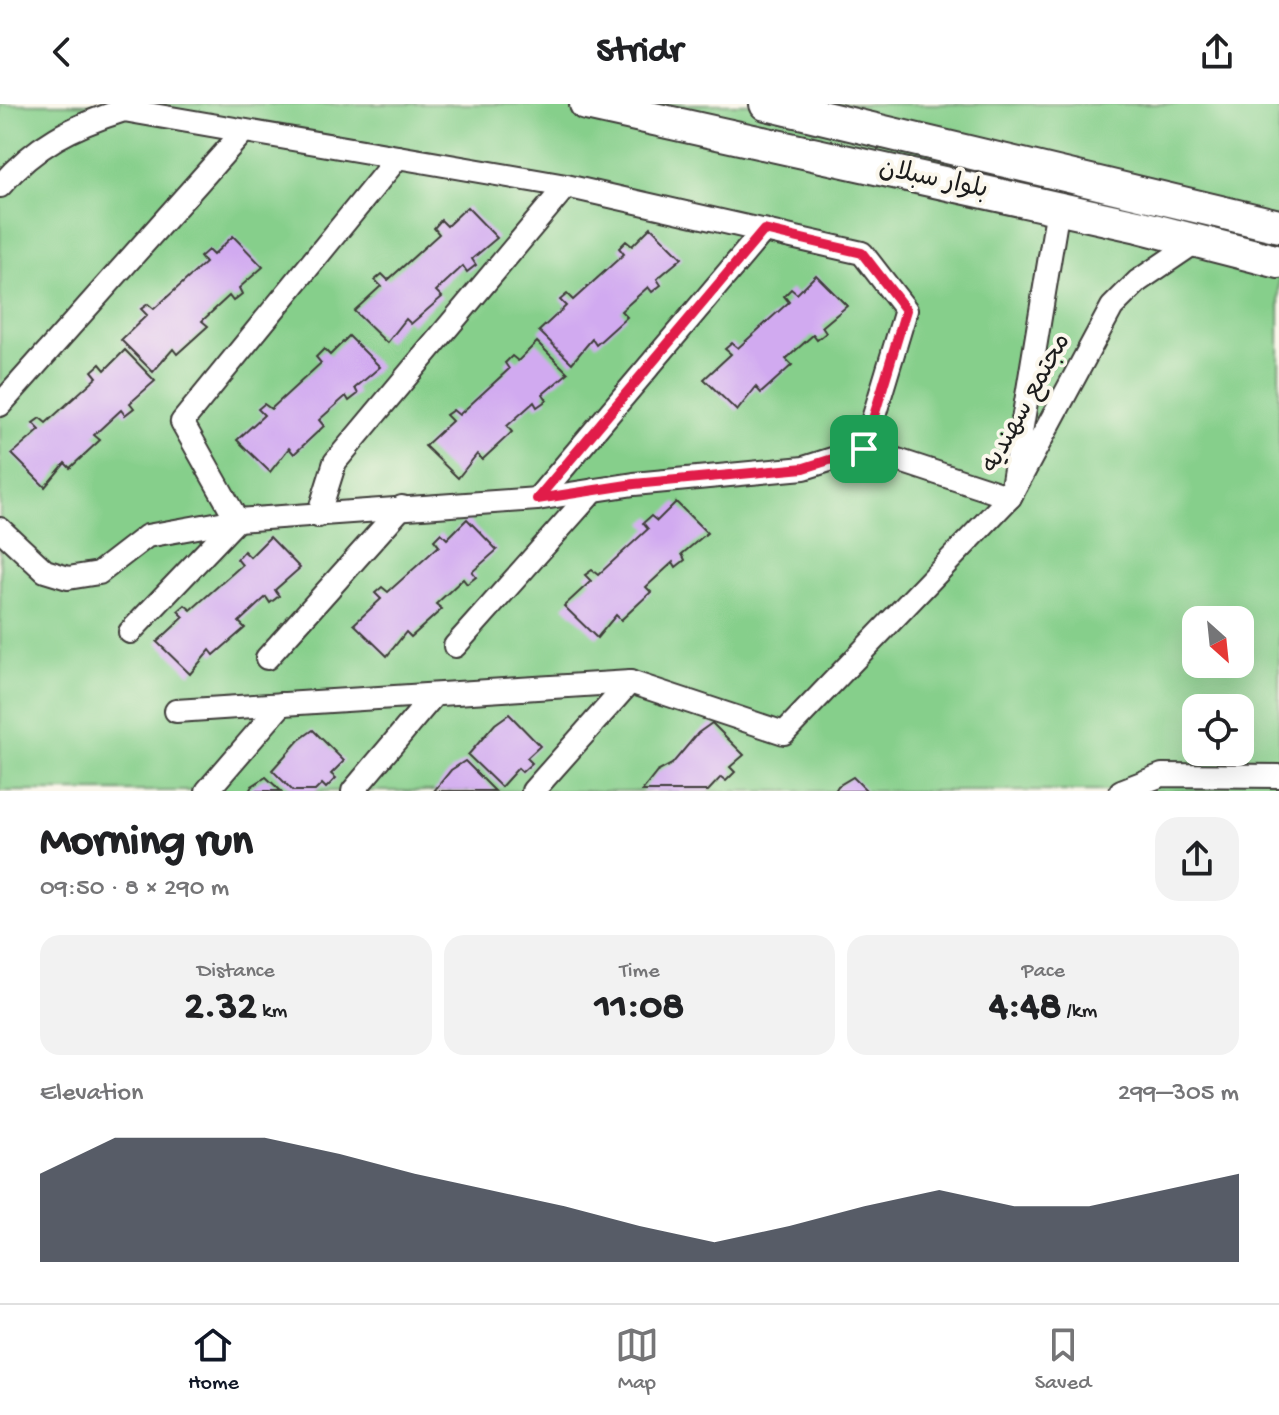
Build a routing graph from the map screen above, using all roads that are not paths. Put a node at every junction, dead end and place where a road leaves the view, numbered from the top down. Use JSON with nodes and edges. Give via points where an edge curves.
{"nodes":[{"id":1,"x":586,"y":104,"type":"edge"},
{"id":2,"x":766,"y":104,"type":"edge"},
{"id":3,"x":244,"y":131,"type":"junction"},
{"id":4,"x":398,"y":157,"type":"junction"},
{"id":5,"x":0,"y":186,"type":"edge"},
{"id":6,"x":566,"y":186,"type":"junction"},
{"id":7,"x":1058,"y":208,"type":"junction"},
{"id":8,"x":1279,"y":226,"type":"edge"},
{"id":9,"x":764,"y":230,"type":"junction"},
{"id":10,"x":1197,"y":241,"type":"junction"},
{"id":11,"x":1279,"y":262,"type":"edge"},
{"id":12,"x":0,"y":405,"type":"edge"},
{"id":13,"x":864,"y":449,"type":"junction"},
{"id":14,"x":594,"y":490,"type":"junction"},
{"id":15,"x":1010,"y":497,"type":"junction"},
{"id":16,"x":537,"y":499,"type":"junction"},
{"id":17,"x":402,"y":507,"type":"junction"},
{"id":18,"x":318,"y":516,"type":"junction"},
{"id":19,"x":237,"y":520,"type":"junction"},
{"id":20,"x":0,"y":529,"type":"edge"},
{"id":21,"x":130,"y":632,"type":"dead end"},
{"id":22,"x":455,"y":646,"type":"dead end"},
{"id":23,"x":267,"y":658,"type":"dead end"},
{"id":24,"x":630,"y":682,"type":"junction"},
{"id":25,"x":434,"y":695,"type":"junction"},
{"id":26,"x":282,"y":704,"type":"junction"},
{"id":27,"x":176,"y":711,"type":"dead end"},
{"id":28,"x":1279,"y":776,"type":"edge"},
{"id":29,"x":207,"y":791,"type":"edge"},
{"id":30,"x":353,"y":791,"type":"edge"},
{"id":31,"x":533,"y":791,"type":"edge"},
{"id":32,"x":1121,"y":791,"type":"edge"}],
"edges":[{"from":1,"to":7,"type":"street","name":"بلوار سبلان"},
{"from":2,"to":8,"type":"street","name":"بلوار سبلان"},
{"from":3,"to":4,"type":"street"},
{"from":3,"to":5,"type":"street","via":[[124,110],[75,125],[39,149]]},
{"from":3,"to":12,"type":"street"},
{"from":4,"to":6,"type":"street"},
{"from":4,"to":19,"type":"street","via":[[182,422]]},
{"from":6,"to":9,"type":"street"},
{"from":6,"to":18,"type":"street","via":[[335,462]]},
{"from":7,"to":10,"type":"street","name":"بلوار سبلان"},
{"from":7,"to":15,"type":"street","name":"مجتمع سهندیه"},
{"from":9,"to":13,"type":"street","via":[[862,253],[906,310]]},
{"from":9,"to":16,"type":"street"},
{"from":10,"to":11,"type":"street","name":"بلوار سبلان"},
{"from":10,"to":15,"type":"street","name":"مجتمع سهندیه","via":[[1138,281],[1112,307]]},
{"from":13,"to":14,"type":"street","via":[[804,468]]},
{"from":13,"to":15,"type":"street"},
{"from":14,"to":16,"type":"street"},
{"from":14,"to":22,"type":"street"},
{"from":15,"to":24,"type":"street","via":[[784,733]]},
{"from":16,"to":17,"type":"street"},
{"from":17,"to":18,"type":"street"},
{"from":17,"to":23,"type":"street"},
{"from":18,"to":19,"type":"street"},
{"from":19,"to":20,"type":"street","via":[[147,536],[99,573],[68,578],[45,571]]},
{"from":19,"to":21,"type":"street"},
{"from":24,"to":25,"type":"street"},
{"from":24,"to":31,"type":"street"},
{"from":25,"to":26,"type":"street"},
{"from":25,"to":30,"type":"street"},
{"from":26,"to":27,"type":"street"},
{"from":26,"to":29,"type":"street"},
{"from":28,"to":32,"type":"street","via":[[1162,775]]}]}
